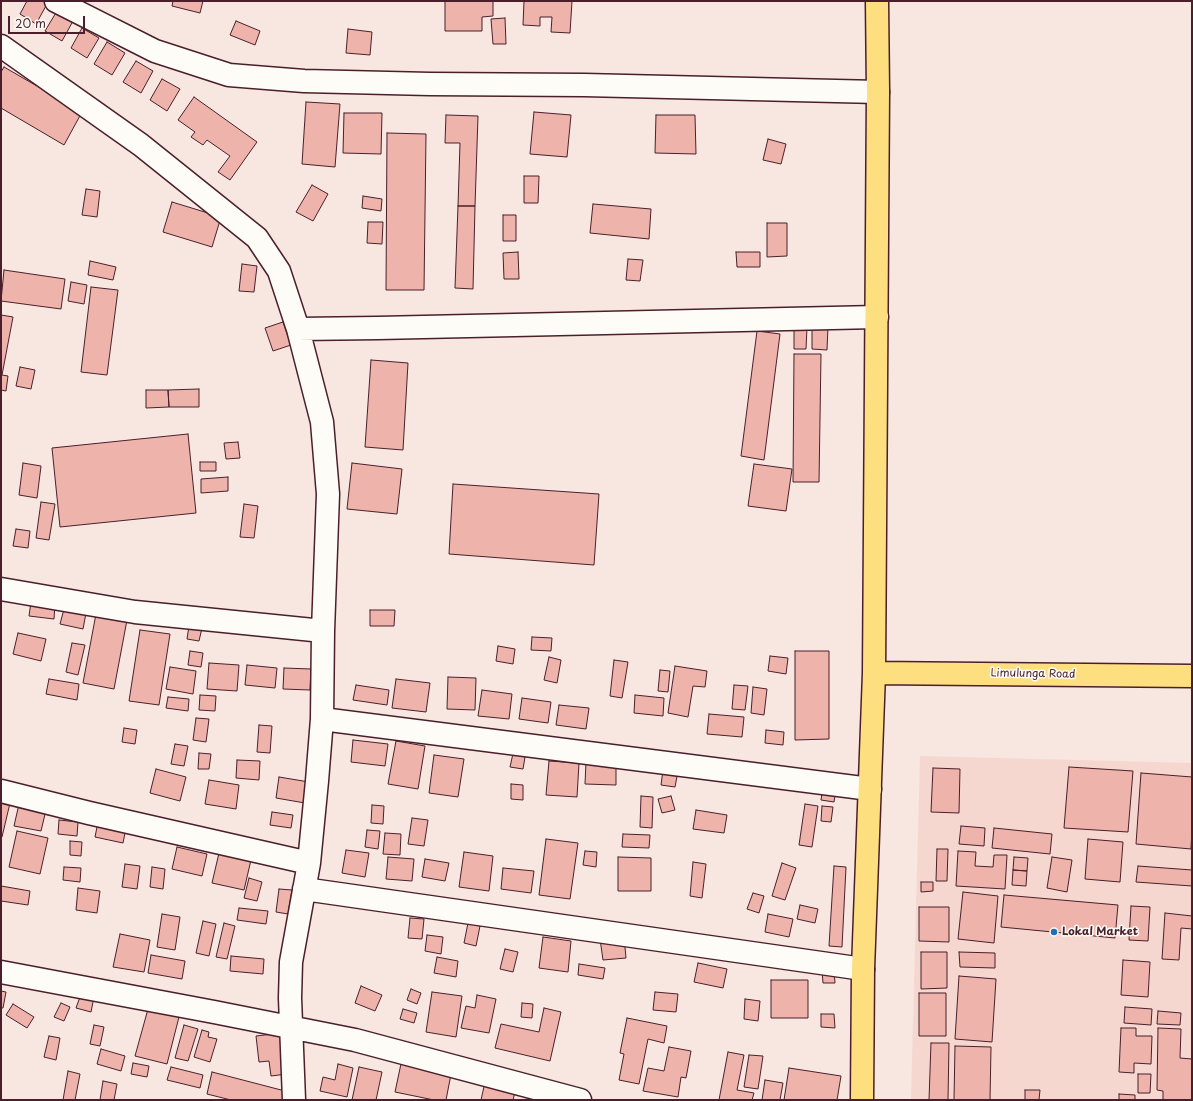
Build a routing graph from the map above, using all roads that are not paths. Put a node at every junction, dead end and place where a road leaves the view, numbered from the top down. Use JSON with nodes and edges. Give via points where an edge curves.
{"nodes":[{"id":1,"x":56,"y":1,"type":"edge"},
{"id":2,"x":877,"y":1,"type":"edge"},
{"id":3,"x":1,"y":46,"type":"edge"},
{"id":4,"x":878,"y":92,"type":"junction"},
{"id":5,"x":877,"y":317,"type":"junction"},
{"id":6,"x":298,"y":328,"type":"junction"},
{"id":7,"x":1,"y":589,"type":"edge"},
{"id":8,"x":323,"y":631,"type":"junction"},
{"id":9,"x":874,"y":672,"type":"junction"},
{"id":10,"x":1192,"y":676,"type":"edge"},
{"id":11,"x":322,"y":719,"type":"junction"},
{"id":12,"x":870,"y":789,"type":"junction"},
{"id":13,"x":1,"y":791,"type":"edge"},
{"id":14,"x":309,"y":863,"type":"junction"},
{"id":15,"x":304,"y":889,"type":"junction"},
{"id":16,"x":863,"y":969,"type":"junction"},
{"id":17,"x":1,"y":972,"type":"edge"},
{"id":18,"x":292,"y":1027,"type":"junction"},
{"id":19,"x":294,"y":1100,"type":"edge"},
{"id":20,"x":580,"y":1100,"type":"edge"},
{"id":21,"x":862,"y":1100,"type":"edge"}],
"edges":[{"from":1,"to":4,"type":"street","via":[[155,51],[229,75],[304,81]]},
{"from":2,"to":4,"type":"main road"},
{"from":3,"to":6,"type":"street","via":[[141,145],[257,238],[279,271]]},
{"from":4,"to":5,"type":"main road"},
{"from":5,"to":6,"type":"street"},
{"from":5,"to":9,"type":"main road"},
{"from":6,"to":8,"type":"street","via":[[322,422],[328,494]]},
{"from":7,"to":8,"type":"street","via":[[136,612]]},
{"from":8,"to":11,"type":"street"},
{"from":9,"to":10,"type":"main road","name":"Limulunga Road"},
{"from":9,"to":12,"type":"main road"},
{"from":11,"to":12,"type":"street"},
{"from":11,"to":14,"type":"street"},
{"from":12,"to":16,"type":"main road"},
{"from":13,"to":14,"type":"street"},
{"from":14,"to":15,"type":"street"},
{"from":15,"to":16,"type":"street"},
{"from":15,"to":18,"type":"street","via":[[291,962]]},
{"from":16,"to":21,"type":"main road"},
{"from":17,"to":18,"type":"street"},
{"from":18,"to":19,"type":"street"},
{"from":18,"to":20,"type":"street","via":[[354,1040]]}]}
